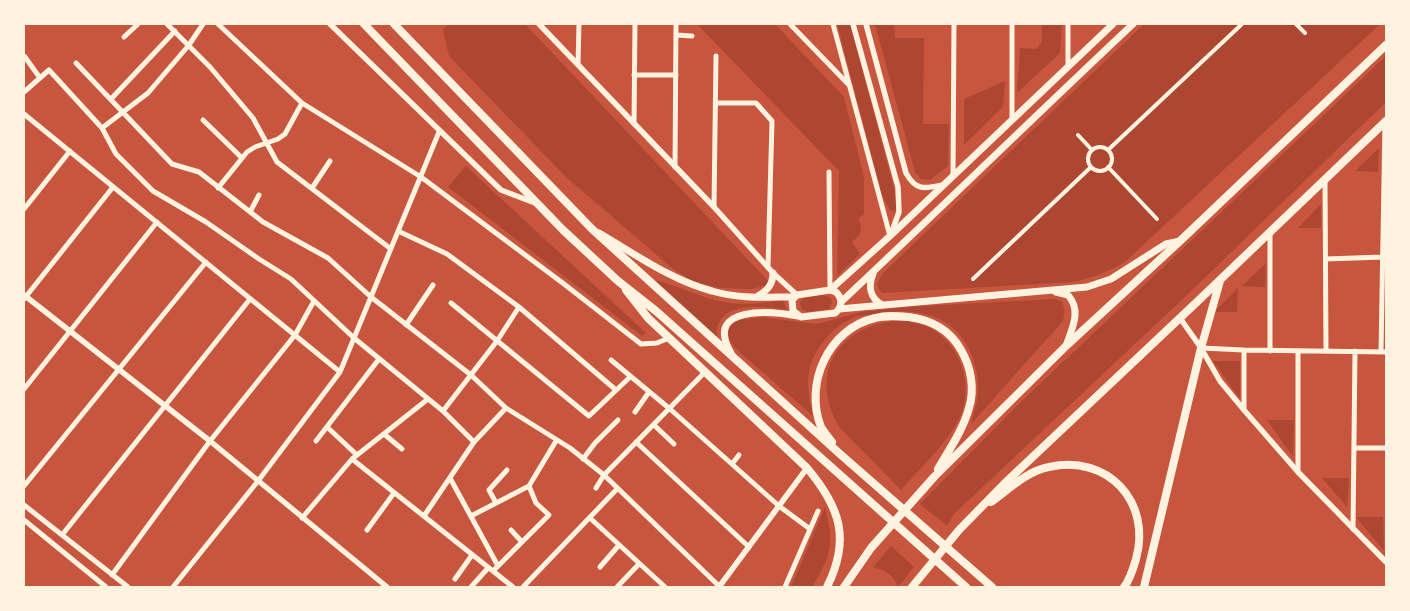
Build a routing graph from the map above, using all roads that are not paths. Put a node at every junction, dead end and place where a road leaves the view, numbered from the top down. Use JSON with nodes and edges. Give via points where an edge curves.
{"nodes":[{"id":1,"x":138,"y":24,"type":"edge"},
{"id":2,"x":168,"y":24,"type":"edge"},
{"id":3,"x":203,"y":24,"type":"edge"},
{"id":4,"x":218,"y":24,"type":"edge"},
{"id":5,"x":330,"y":24,"type":"edge"},
{"id":6,"x":364,"y":24,"type":"edge"},
{"id":7,"x":394,"y":24,"type":"edge"},
{"id":8,"x":539,"y":24,"type":"edge"},
{"id":9,"x":579,"y":24,"type":"edge"},
{"id":10,"x":635,"y":24,"type":"edge"},
{"id":11,"x":676,"y":24,"type":"edge"},
{"id":12,"x":790,"y":24,"type":"edge"},
{"id":13,"x":833,"y":24,"type":"edge"},
{"id":14,"x":853,"y":24,"type":"edge"},
{"id":15,"x":866,"y":24,"type":"edge"},
{"id":16,"x":954,"y":24,"type":"edge"},
{"id":17,"x":1012,"y":24,"type":"edge"},
{"id":18,"x":1068,"y":24,"type":"edge"},
{"id":19,"x":1113,"y":24,"type":"edge"},
{"id":20,"x":1133,"y":24,"type":"edge"},
{"id":21,"x":1242,"y":24,"type":"edge"},
{"id":22,"x":1296,"y":24,"type":"edge"},
{"id":23,"x":175,"y":31,"type":"junction"},
{"id":24,"x":1305,"y":33,"type":"dead end"},
{"id":25,"x":676,"y":35,"type":"junction"},
{"id":26,"x":692,"y":36,"type":"dead end"},
{"id":27,"x":124,"y":37,"type":"dead end"},
{"id":28,"x":1386,"y":44,"type":"edge"},
{"id":29,"x":189,"y":45,"type":"junction"},
{"id":30,"x":716,"y":56,"type":"dead end"},
{"id":31,"x":25,"y":57,"type":"dead end"},
{"id":32,"x":76,"y":63,"type":"dead end"},
{"id":33,"x":578,"y":64,"type":"junction"},
{"id":34,"x":1068,"y":67,"type":"junction"},
{"id":35,"x":634,"y":75,"type":"junction"},
{"id":36,"x":676,"y":75,"type":"junction"},
{"id":37,"x":40,"y":78,"type":"junction"},
{"id":38,"x":850,"y":86,"type":"junction"},
{"id":39,"x":24,"y":92,"type":"edge"},
{"id":40,"x":111,"y":99,"type":"junction"},
{"id":41,"x":302,"y":103,"type":"junction"},
{"id":42,"x":716,"y":103,"type":"junction"},
{"id":43,"x":124,"y":112,"type":"junction"},
{"id":44,"x":24,"y":114,"type":"edge"},
{"id":45,"x":203,"y":120,"type":"dead end"},
{"id":46,"x":1012,"y":121,"type":"junction"},
{"id":47,"x":1386,"y":122,"type":"edge"},
{"id":48,"x":634,"y":124,"type":"junction"},
{"id":49,"x":102,"y":128,"type":"junction"},
{"id":50,"x":439,"y":132,"type":"junction"},
{"id":51,"x":1078,"y":135,"type":"dead end"},
{"id":52,"x":266,"y":143,"type":"junction"},
{"id":53,"x":1092,"y":150,"type":"junction"},
{"id":54,"x":1108,"y":150,"type":"junction"},
{"id":55,"x":70,"y":151,"type":"junction"},
{"id":56,"x":242,"y":158,"type":"junction"},
{"id":57,"x":330,"y":161,"type":"dead end"},
{"id":58,"x":675,"y":167,"type":"junction"},
{"id":59,"x":1091,"y":167,"type":"junction"},
{"id":60,"x":1108,"y":167,"type":"junction"},
{"id":61,"x":829,"y":172,"type":"dead end"},
{"id":62,"x":953,"y":176,"type":"junction"},
{"id":63,"x":420,"y":177,"type":"junction"},
{"id":64,"x":1325,"y":180,"type":"junction"},
{"id":65,"x":943,"y":185,"type":"junction"},
{"id":66,"x":113,"y":187,"type":"junction"},
{"id":67,"x":218,"y":188,"type":"junction"},
{"id":68,"x":312,"y":188,"type":"junction"},
{"id":69,"x":259,"y":195,"type":"dead end"},
{"id":70,"x":537,"y":204,"type":"junction"},
{"id":71,"x":714,"y":208,"type":"junction"},
{"id":72,"x":24,"y":209,"type":"edge"},
{"id":73,"x":250,"y":212,"type":"junction"},
{"id":74,"x":1157,"y":219,"type":"dead end"},
{"id":75,"x":157,"y":222,"type":"junction"},
{"id":76,"x":592,"y":228,"type":"junction"},
{"id":77,"x":398,"y":231,"type":"junction"},
{"id":78,"x":1270,"y":232,"type":"junction"},
{"id":79,"x":890,"y":236,"type":"junction"},
{"id":80,"x":1180,"y":241,"type":"junction"},
{"id":81,"x":391,"y":249,"type":"junction"},
{"id":82,"x":1383,"y":257,"type":"junction"},
{"id":83,"x":1326,"y":259,"type":"junction"},
{"id":84,"x":206,"y":262,"type":"junction"},
{"id":85,"x":770,"y":270,"type":"junction"},
{"id":86,"x":875,"y":270,"type":"junction"},
{"id":87,"x":972,"y":280,"type":"dead end"},
{"id":88,"x":1220,"y":280,"type":"junction"},
{"id":89,"x":618,"y":281,"type":"junction"},
{"id":90,"x":433,"y":285,"type":"dead end"},
{"id":91,"x":830,"y":290,"type":"junction"},
{"id":92,"x":1048,"y":291,"type":"junction"},
{"id":93,"x":757,"y":296,"type":"junction"},
{"id":94,"x":795,"y":296,"type":"junction"},
{"id":95,"x":25,"y":297,"type":"edge"},
{"id":96,"x":371,"y":297,"type":"junction"},
{"id":97,"x":250,"y":299,"type":"junction"},
{"id":98,"x":314,"y":301,"type":"junction"},
{"id":99,"x":451,"y":303,"type":"dead end"},
{"id":100,"x":840,"y":305,"type":"junction"},
{"id":101,"x":883,"y":305,"type":"junction"},
{"id":102,"x":519,"y":307,"type":"junction"},
{"id":103,"x":798,"y":316,"type":"junction"},
{"id":104,"x":1180,"y":318,"type":"junction"},
{"id":105,"x":406,"y":325,"type":"junction"},
{"id":106,"x":69,"y":330,"type":"junction"},
{"id":107,"x":295,"y":335,"type":"junction"},
{"id":108,"x":354,"y":338,"type":"junction"},
{"id":109,"x":669,"y":338,"type":"junction"},
{"id":110,"x":497,"y":341,"type":"junction"},
{"id":111,"x":1066,"y":346,"type":"junction"},
{"id":112,"x":1201,"y":348,"type":"junction"},
{"id":113,"x":1244,"y":350,"type":"junction"},
{"id":114,"x":1270,"y":351,"type":"junction"},
{"id":115,"x":1298,"y":351,"type":"junction"},
{"id":116,"x":1326,"y":351,"type":"junction"},
{"id":117,"x":1356,"y":351,"type":"junction"},
{"id":118,"x":1384,"y":352,"type":"edge"},
{"id":119,"x":733,"y":358,"type":"junction"},
{"id":120,"x":379,"y":359,"type":"junction"},
{"id":121,"x":611,"y":360,"type":"dead end"},
{"id":122,"x":120,"y":370,"type":"junction"},
{"id":123,"x":340,"y":372,"type":"junction"},
{"id":124,"x":705,"y":372,"type":"junction"},
{"id":125,"x":470,"y":375,"type":"junction"},
{"id":126,"x":630,"y":377,"type":"junction"},
{"id":127,"x":24,"y":389,"type":"edge"},
{"id":128,"x":616,"y":390,"type":"junction"},
{"id":129,"x":649,"y":392,"type":"junction"},
{"id":130,"x":428,"y":399,"type":"junction"},
{"id":131,"x":165,"y":405,"type":"junction"},
{"id":132,"x":506,"y":408,"type":"junction"},
{"id":133,"x":670,"y":409,"type":"junction"},
{"id":134,"x":1244,"y":410,"type":"junction"},
{"id":135,"x":443,"y":411,"type":"junction"},
{"id":136,"x":635,"y":412,"type":"dead end"},
{"id":137,"x":618,"y":420,"type":"dead end"},
{"id":138,"x":654,"y":425,"type":"junction"},
{"id":139,"x":327,"y":427,"type":"junction"},
{"id":140,"x":384,"y":434,"type":"junction"},
{"id":141,"x":210,"y":441,"type":"junction"},
{"id":142,"x":316,"y":441,"type":"dead end"},
{"id":143,"x":556,"y":441,"type":"junction"},
{"id":144,"x":474,"y":442,"type":"junction"},
{"id":145,"x":636,"y":442,"type":"junction"},
{"id":146,"x":674,"y":444,"type":"dead end"},
{"id":147,"x":402,"y":448,"type":"dead end"},
{"id":148,"x":1354,"y":448,"type":"junction"},
{"id":149,"x":1386,"y":448,"type":"edge"},
{"id":150,"x":840,"y":454,"type":"junction"},
{"id":151,"x":357,"y":455,"type":"junction"},
{"id":152,"x":739,"y":456,"type":"dead end"},
{"id":153,"x":583,"y":459,"type":"junction"},
{"id":154,"x":352,"y":460,"type":"junction"},
{"id":155,"x":732,"y":464,"type":"junction"},
{"id":156,"x":807,"y":468,"type":"junction"},
{"id":157,"x":507,"y":470,"type":"dead end"},
{"id":158,"x":1298,"y":472,"type":"junction"},
{"id":159,"x":604,"y":475,"type":"junction"},
{"id":160,"x":934,"y":477,"type":"junction"},
{"id":161,"x":450,"y":478,"type":"junction"},
{"id":162,"x":258,"y":480,"type":"junction"},
{"id":163,"x":24,"y":486,"type":"edge"},
{"id":164,"x":529,"y":486,"type":"junction"},
{"id":165,"x":596,"y":488,"type":"dead end"},
{"id":166,"x":617,"y":488,"type":"junction"},
{"id":167,"x":394,"y":493,"type":"junction"},
{"id":168,"x":496,"y":503,"type":"junction"},
{"id":169,"x":24,"y":505,"type":"edge"},
{"id":170,"x":779,"y":506,"type":"junction"},
{"id":171,"x":818,"y":511,"type":"dead end"},
{"id":172,"x":977,"y":512,"type":"junction"},
{"id":173,"x":424,"y":516,"type":"junction"},
{"id":174,"x":471,"y":516,"type":"junction"},
{"id":175,"x":302,"y":518,"type":"junction"},
{"id":176,"x":590,"y":518,"type":"junction"},
{"id":177,"x":24,"y":520,"type":"edge"},
{"id":178,"x":810,"y":529,"type":"junction"},
{"id":179,"x":1353,"y":529,"type":"junction"},
{"id":180,"x":367,"y":530,"type":"dead end"},
{"id":181,"x":511,"y":530,"type":"dead end"},
{"id":182,"x":62,"y":535,"type":"junction"},
{"id":183,"x":522,"y":542,"type":"junction"},
{"id":184,"x":619,"y":545,"type":"junction"},
{"id":185,"x":749,"y":547,"type":"junction"},
{"id":186,"x":472,"y":555,"type":"junction"},
{"id":187,"x":1386,"y":562,"type":"edge"},
{"id":188,"x":639,"y":564,"type":"junction"},
{"id":189,"x":498,"y":566,"type":"junction"},
{"id":190,"x":600,"y":567,"type":"dead end"},
{"id":191,"x":491,"y":569,"type":"junction"},
{"id":192,"x":112,"y":574,"type":"junction"},
{"id":193,"x":454,"y":579,"type":"dead end"},
{"id":194,"x":505,"y":581,"type":"junction"},
{"id":195,"x":106,"y":587,"type":"edge"},
{"id":196,"x":128,"y":587,"type":"edge"},
{"id":197,"x":173,"y":587,"type":"edge"},
{"id":198,"x":387,"y":587,"type":"edge"},
{"id":199,"x":471,"y":587,"type":"edge"},
{"id":200,"x":500,"y":587,"type":"edge"},
{"id":201,"x":513,"y":587,"type":"edge"},
{"id":202,"x":523,"y":587,"type":"edge"},
{"id":203,"x":617,"y":587,"type":"edge"},
{"id":204,"x":665,"y":587,"type":"edge"},
{"id":205,"x":719,"y":587,"type":"edge"},
{"id":206,"x":785,"y":587,"type":"edge"},
{"id":207,"x":827,"y":587,"type":"edge"},
{"id":208,"x":844,"y":587,"type":"edge"},
{"id":209,"x":913,"y":587,"type":"edge"},
{"id":210,"x":966,"y":587,"type":"edge"},
{"id":211,"x":992,"y":587,"type":"edge"},
{"id":212,"x":1124,"y":587,"type":"edge"},
{"id":213,"x":1144,"y":587,"type":"edge"}],
"edges":[{"from":1,"to":27,"type":"street"},
{"from":2,"to":23,"type":"street"},
{"from":3,"to":29,"type":"street"},
{"from":4,"to":41,"type":"street"},
{"from":5,"to":50,"type":"street"},
{"from":6,"to":70,"type":"main road"},
{"from":7,"to":76,"type":"main road"},
{"from":8,"to":33,"type":"street"},
{"from":9,"to":33,"type":"street"},
{"from":10,"to":35,"type":"street"},
{"from":11,"to":25,"type":"street"},
{"from":12,"to":38,"type":"street"},
{"from":13,"to":38,"type":"street"},
{"from":14,"to":79,"type":"street","via":[[898,187],[899,212]]},
{"from":15,"to":65,"type":"street","via":[[906,173],[919,187]]},
{"from":16,"to":62,"type":"street"},
{"from":17,"to":46,"type":"street"},
{"from":18,"to":34,"type":"street"},
{"from":19,"to":34,"type":"main road"},
{"from":20,"to":86,"type":"main road"},
{"from":21,"to":54,"type":"street"},
{"from":22,"to":24,"type":"street"},
{"from":23,"to":29,"type":"street"},
{"from":23,"to":40,"type":"street"},
{"from":25,"to":26,"type":"street"},
{"from":25,"to":36,"type":"street"},
{"from":28,"to":80,"type":"main road"},
{"from":29,"to":43,"type":"street","via":[[148,93]]},
{"from":29,"to":52,"type":"street","via":[[252,118]]},
{"from":30,"to":42,"type":"street"},
{"from":31,"to":37,"type":"street"},
{"from":32,"to":40,"type":"street"},
{"from":33,"to":48,"type":"street"},
{"from":34,"to":46,"type":"main road"},
{"from":35,"to":36,"type":"street"},
{"from":35,"to":48,"type":"street"},
{"from":36,"to":58,"type":"street"},
{"from":37,"to":39,"type":"street"},
{"from":37,"to":49,"type":"street","via":[[49,70]]},
{"from":38,"to":79,"type":"street"},
{"from":40,"to":43,"type":"street"},
{"from":41,"to":52,"type":"street","via":[[285,134]]},
{"from":41,"to":63,"type":"street"},
{"from":42,"to":71,"type":"street"},
{"from":42,"to":85,"type":"street","via":[[756,103],[772,121]]},
{"from":43,"to":49,"type":"street"},
{"from":43,"to":67,"type":"street","via":[[172,164],[199,172]]},
{"from":44,"to":55,"type":"street"},
{"from":45,"to":56,"type":"street"},
{"from":46,"to":62,"type":"main road"},
{"from":47,"to":64,"type":"main road"},
{"from":47,"to":82,"type":"street"},
{"from":48,"to":58,"type":"street"},
{"from":49,"to":98,"type":"street","via":[[116,154],[153,191],[292,279]]},
{"from":50,"to":63,"type":"street"},
{"from":50,"to":70,"type":"street","via":[[501,190]]},
{"from":51,"to":53,"type":"street"},
{"from":52,"to":56,"type":"street"},
{"from":52,"to":68,"type":"street","via":[[277,162]]},
{"from":53,"to":54,"type":"street","via":[[1100,147]]},
{"from":53,"to":59,"type":"street","via":[[1088,158]]},
{"from":54,"to":60,"type":"street","via":[[1112,159]]},
{"from":55,"to":66,"type":"street"},
{"from":55,"to":72,"type":"street"},
{"from":56,"to":67,"type":"street"},
{"from":57,"to":68,"type":"street"},
{"from":58,"to":71,"type":"street"},
{"from":59,"to":60,"type":"street","via":[[1100,170]]},
{"from":59,"to":87,"type":"street"},
{"from":60,"to":74,"type":"street"},
{"from":61,"to":91,"type":"street"},
{"from":62,"to":65,"type":"main road"},
{"from":63,"to":77,"type":"street"},
{"from":63,"to":109,"type":"street","via":[[641,344]]},
{"from":64,"to":78,"type":"main road"},
{"from":64,"to":83,"type":"street"},
{"from":65,"to":79,"type":"main road"},
{"from":66,"to":75,"type":"street"},
{"from":66,"to":95,"type":"street"},
{"from":67,"to":73,"type":"street"},
{"from":68,"to":81,"type":"street"},
{"from":69,"to":73,"type":"street"},
{"from":70,"to":89,"type":"main road"},
{"from":71,"to":85,"type":"street"},
{"from":73,"to":96,"type":"street","via":[[328,258]]},
{"from":75,"to":84,"type":"street"},
{"from":75,"to":106,"type":"street"},
{"from":76,"to":93,"type":"main road","via":[[668,274],[696,286],[723,294]]},
{"from":76,"to":119,"type":"main road"},
{"from":77,"to":81,"type":"street"},
{"from":77,"to":102,"type":"street","via":[[447,254]]},
{"from":78,"to":88,"type":"main road"},
{"from":78,"to":114,"type":"street"},
{"from":79,"to":91,"type":"main road"},
{"from":80,"to":92,"type":"main road","via":[[1166,244],[1111,279]]},
{"from":80,"to":111,"type":"main road"},
{"from":81,"to":96,"type":"street"},
{"from":82,"to":83,"type":"street"},
{"from":82,"to":118,"type":"street"},
{"from":83,"to":116,"type":"street"},
{"from":84,"to":97,"type":"street"},
{"from":84,"to":122,"type":"street"},
{"from":85,"to":93,"type":"main road","via":[[772,280],[769,288]]},
{"from":85,"to":94,"type":"street"},
{"from":86,"to":100,"type":"main road"},
{"from":86,"to":101,"type":"main road","via":[[870,282],[871,292]]},
{"from":88,"to":104,"type":"main road"},
{"from":88,"to":112,"type":"main road"},
{"from":89,"to":109,"type":"main road"},
{"from":89,"to":210,"type":"main road","via":[[656,311]]},
{"from":90,"to":105,"type":"street"},
{"from":91,"to":94,"type":"main road"},
{"from":91,"to":100,"type":"main road","via":[[838,294]]},
{"from":92,"to":101,"type":"main road"},
{"from":92,"to":111,"type":"main road","via":[[1068,295],[1076,308]]},
{"from":93,"to":94,"type":"main road"},
{"from":94,"to":103,"type":"main road","via":[[792,309]]},
{"from":95,"to":106,"type":"street"},
{"from":96,"to":105,"type":"street"},
{"from":96,"to":108,"type":"street"},
{"from":97,"to":107,"type":"street"},
{"from":97,"to":131,"type":"street"},
{"from":98,"to":107,"type":"street"},
{"from":98,"to":108,"type":"street"},
{"from":99,"to":110,"type":"street"},
{"from":100,"to":101,"type":"main road"},
{"from":100,"to":103,"type":"main road","via":[[832,314]]},
{"from":102,"to":110,"type":"street"},
{"from":102,"to":128,"type":"street"},
{"from":103,"to":119,"type":"main road","via":[[749,314],[730,320],[723,332]]},
{"from":104,"to":112,"type":"street"},
{"from":104,"to":172,"type":"main road"},
{"from":105,"to":125,"type":"street"},
{"from":106,"to":122,"type":"street"},
{"from":106,"to":127,"type":"street"},
{"from":107,"to":123,"type":"street"},
{"from":107,"to":141,"type":"street"},
{"from":108,"to":120,"type":"street"},
{"from":108,"to":123,"type":"street"},
{"from":109,"to":124,"type":"main road"},
{"from":110,"to":125,"type":"street"},
{"from":110,"to":128,"type":"street","via":[[589,416]]},
{"from":111,"to":160,"type":"main road"},
{"from":112,"to":113,"type":"street"},
{"from":112,"to":134,"type":"street","via":[[1220,382]]},
{"from":112,"to":213,"type":"main road"},
{"from":113,"to":114,"type":"street"},
{"from":113,"to":134,"type":"street"},
{"from":114,"to":115,"type":"street"},
{"from":115,"to":116,"type":"street"},
{"from":115,"to":158,"type":"street"},
{"from":116,"to":117,"type":"street"},
{"from":117,"to":118,"type":"street"},
{"from":117,"to":148,"type":"street"},
{"from":119,"to":150,"type":"main road"},
{"from":120,"to":130,"type":"street"},
{"from":120,"to":139,"type":"street"},
{"from":121,"to":126,"type":"street"},
{"from":122,"to":131,"type":"street"},
{"from":122,"to":163,"type":"street"},
{"from":123,"to":162,"type":"street"},
{"from":124,"to":133,"type":"street"},
{"from":124,"to":156,"type":"main road"},
{"from":125,"to":132,"type":"street"},
{"from":125,"to":135,"type":"street"},
{"from":126,"to":128,"type":"street"},
{"from":126,"to":129,"type":"street"},
{"from":129,"to":133,"type":"street"},
{"from":129,"to":136,"type":"street"},
{"from":130,"to":135,"type":"street"},
{"from":130,"to":140,"type":"street"},
{"from":131,"to":141,"type":"street"},
{"from":131,"to":182,"type":"street"},
{"from":132,"to":143,"type":"street"},
{"from":132,"to":144,"type":"street"},
{"from":133,"to":138,"type":"street"},
{"from":133,"to":155,"type":"street"},
{"from":134,"to":158,"type":"street"},
{"from":135,"to":144,"type":"street"},
{"from":137,"to":153,"type":"street"},
{"from":138,"to":145,"type":"street"},
{"from":138,"to":146,"type":"street"},
{"from":139,"to":142,"type":"street"},
{"from":139,"to":151,"type":"street"},
{"from":140,"to":147,"type":"street"},
{"from":140,"to":151,"type":"street"},
{"from":141,"to":162,"type":"street"},
{"from":141,"to":192,"type":"street"},
{"from":143,"to":153,"type":"street"},
{"from":143,"to":164,"type":"street"},
{"from":144,"to":161,"type":"street"},
{"from":145,"to":159,"type":"street"},
{"from":145,"to":185,"type":"street"},
{"from":148,"to":149,"type":"street"},
{"from":148,"to":179,"type":"street"},
{"from":150,"to":160,"type":"main road","via":[[822,428],[816,405],[815,390],[823,361],[832,346],[858,325],[888,316],[917,318],[936,324],[957,343],[965,357],[972,391],[970,408],[963,424]]},
{"from":150,"to":211,"type":"main road"},
{"from":151,"to":154,"type":"street"},
{"from":152,"to":155,"type":"street"},
{"from":153,"to":159,"type":"street"},
{"from":154,"to":167,"type":"street"},
{"from":154,"to":175,"type":"street"},
{"from":155,"to":170,"type":"street"},
{"from":156,"to":170,"type":"street"},
{"from":156,"to":207,"type":"main road","via":[[834,507],[839,526],[838,558]]},
{"from":157,"to":168,"type":"street","via":[[489,490]]},
{"from":158,"to":179,"type":"street"},
{"from":159,"to":165,"type":"street"},
{"from":159,"to":166,"type":"street"},
{"from":160,"to":208,"type":"main road","via":[[871,548]]},
{"from":161,"to":173,"type":"street"},
{"from":161,"to":174,"type":"street"},
{"from":162,"to":175,"type":"street"},
{"from":162,"to":197,"type":"street"},
{"from":164,"to":168,"type":"street"},
{"from":164,"to":183,"type":"street","via":[[536,503],[549,515]]},
{"from":166,"to":176,"type":"street"},
{"from":166,"to":205,"type":"street"},
{"from":167,"to":173,"type":"street"},
{"from":167,"to":180,"type":"street"},
{"from":168,"to":174,"type":"street"},
{"from":169,"to":182,"type":"street"},
{"from":170,"to":178,"type":"street"},
{"from":170,"to":185,"type":"street"},
{"from":171,"to":178,"type":"street"},
{"from":172,"to":209,"type":"main road"},
{"from":172,"to":212,"type":"main road","via":[[1031,474],[1047,467],[1095,468],[1122,487],[1136,516],[1140,533],[1138,551]]},
{"from":173,"to":186,"type":"street"},
{"from":174,"to":189,"type":"street"},
{"from":175,"to":198,"type":"street"},
{"from":176,"to":184,"type":"street"},
{"from":176,"to":202,"type":"street"},
{"from":177,"to":195,"type":"street"},
{"from":178,"to":206,"type":"street"},
{"from":179,"to":187,"type":"street"},
{"from":181,"to":183,"type":"street"},
{"from":182,"to":192,"type":"street"},
{"from":183,"to":189,"type":"street"},
{"from":184,"to":188,"type":"street"},
{"from":184,"to":190,"type":"street"},
{"from":185,"to":205,"type":"street"},
{"from":186,"to":191,"type":"street"},
{"from":186,"to":193,"type":"street"},
{"from":188,"to":203,"type":"street"},
{"from":188,"to":204,"type":"street"},
{"from":189,"to":191,"type":"street"},
{"from":191,"to":194,"type":"street"},
{"from":191,"to":199,"type":"street"},
{"from":192,"to":196,"type":"street"},
{"from":194,"to":200,"type":"street"},
{"from":194,"to":201,"type":"street"}]}
